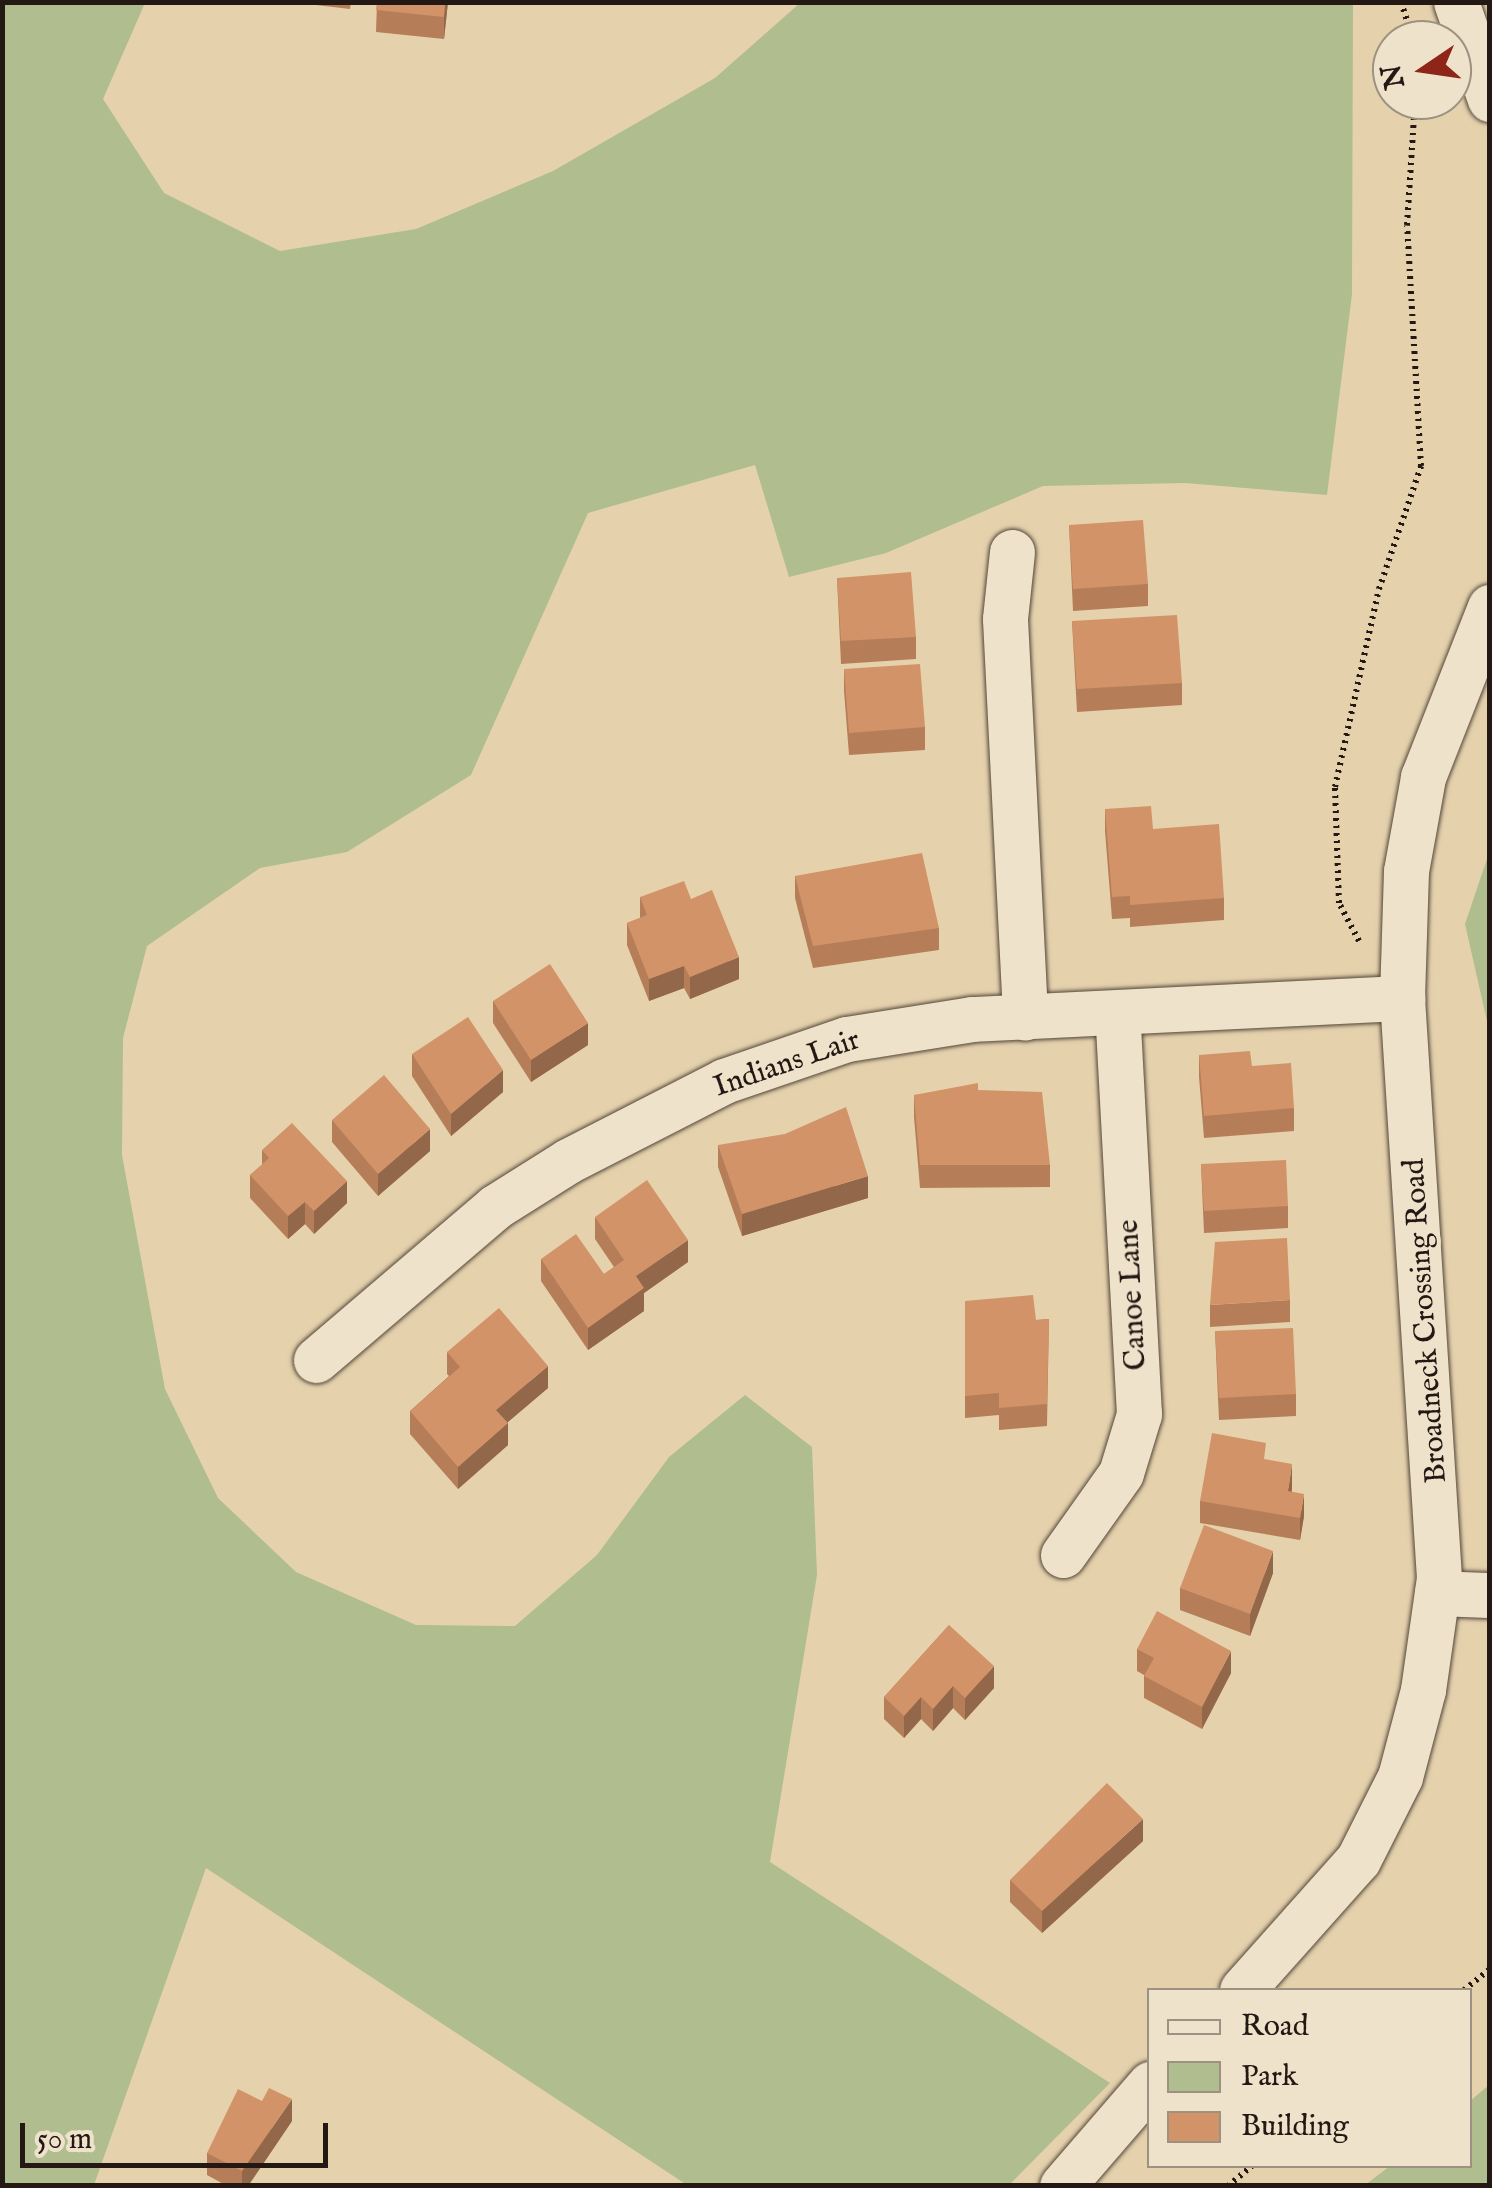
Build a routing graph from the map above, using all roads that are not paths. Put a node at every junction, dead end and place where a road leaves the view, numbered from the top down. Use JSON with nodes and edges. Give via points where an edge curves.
{"nodes":[{"id":1,"x":1456,"y":2,"type":"edge"},
{"id":2,"x":1490,"y":99,"type":"edge"},
{"id":3,"x":1012,"y":552,"type":"dead end"},
{"id":4,"x":1490,"y":607,"type":"edge"},
{"id":5,"x":1402,"y":998,"type":"junction"},
{"id":6,"x":1117,"y":1014,"type":"junction"},
{"id":7,"x":1025,"y":1017,"type":"junction"},
{"id":8,"x":316,"y":1360,"type":"dead end"},
{"id":9,"x":1063,"y":1556,"type":"dead end"},
{"id":10,"x":1437,"y":1593,"type":"junction"},
{"id":11,"x":1490,"y":1595,"type":"edge"},
{"id":12,"x":1244,"y":1988,"type":"edge"},
{"id":13,"x":1147,"y":2087,"type":"edge"},
{"id":14,"x":1062,"y":2186,"type":"edge"}],
"edges":[{"from":1,"to":2,"type":"street"},
{"from":3,"to":7,"type":"street","via":[[1005,619]]},
{"from":4,"to":5,"type":"street","name":"Broadneck Crossing Road","via":[[1424,777],[1406,871]]},
{"from":5,"to":6,"type":"street","name":"Indians Lair"},
{"from":5,"to":10,"type":"street","name":"Broadneck Crossing Road","via":[[1435,1420]]},
{"from":6,"to":7,"type":"street","name":"Indians Lair"},
{"from":6,"to":9,"type":"street","name":"Canoe Lane","via":[[1140,1414],[1121,1474]]},
{"from":7,"to":8,"type":"street","name":"Indians Lair","via":[[846,1039],[724,1080],[495,1206]]},
{"from":10,"to":11,"type":"street"},
{"from":10,"to":12,"type":"street","name":"Broadneck Crossing Road","via":[[1400,1777],[1358,1860]]},
{"from":13,"to":14,"type":"street"}]}
